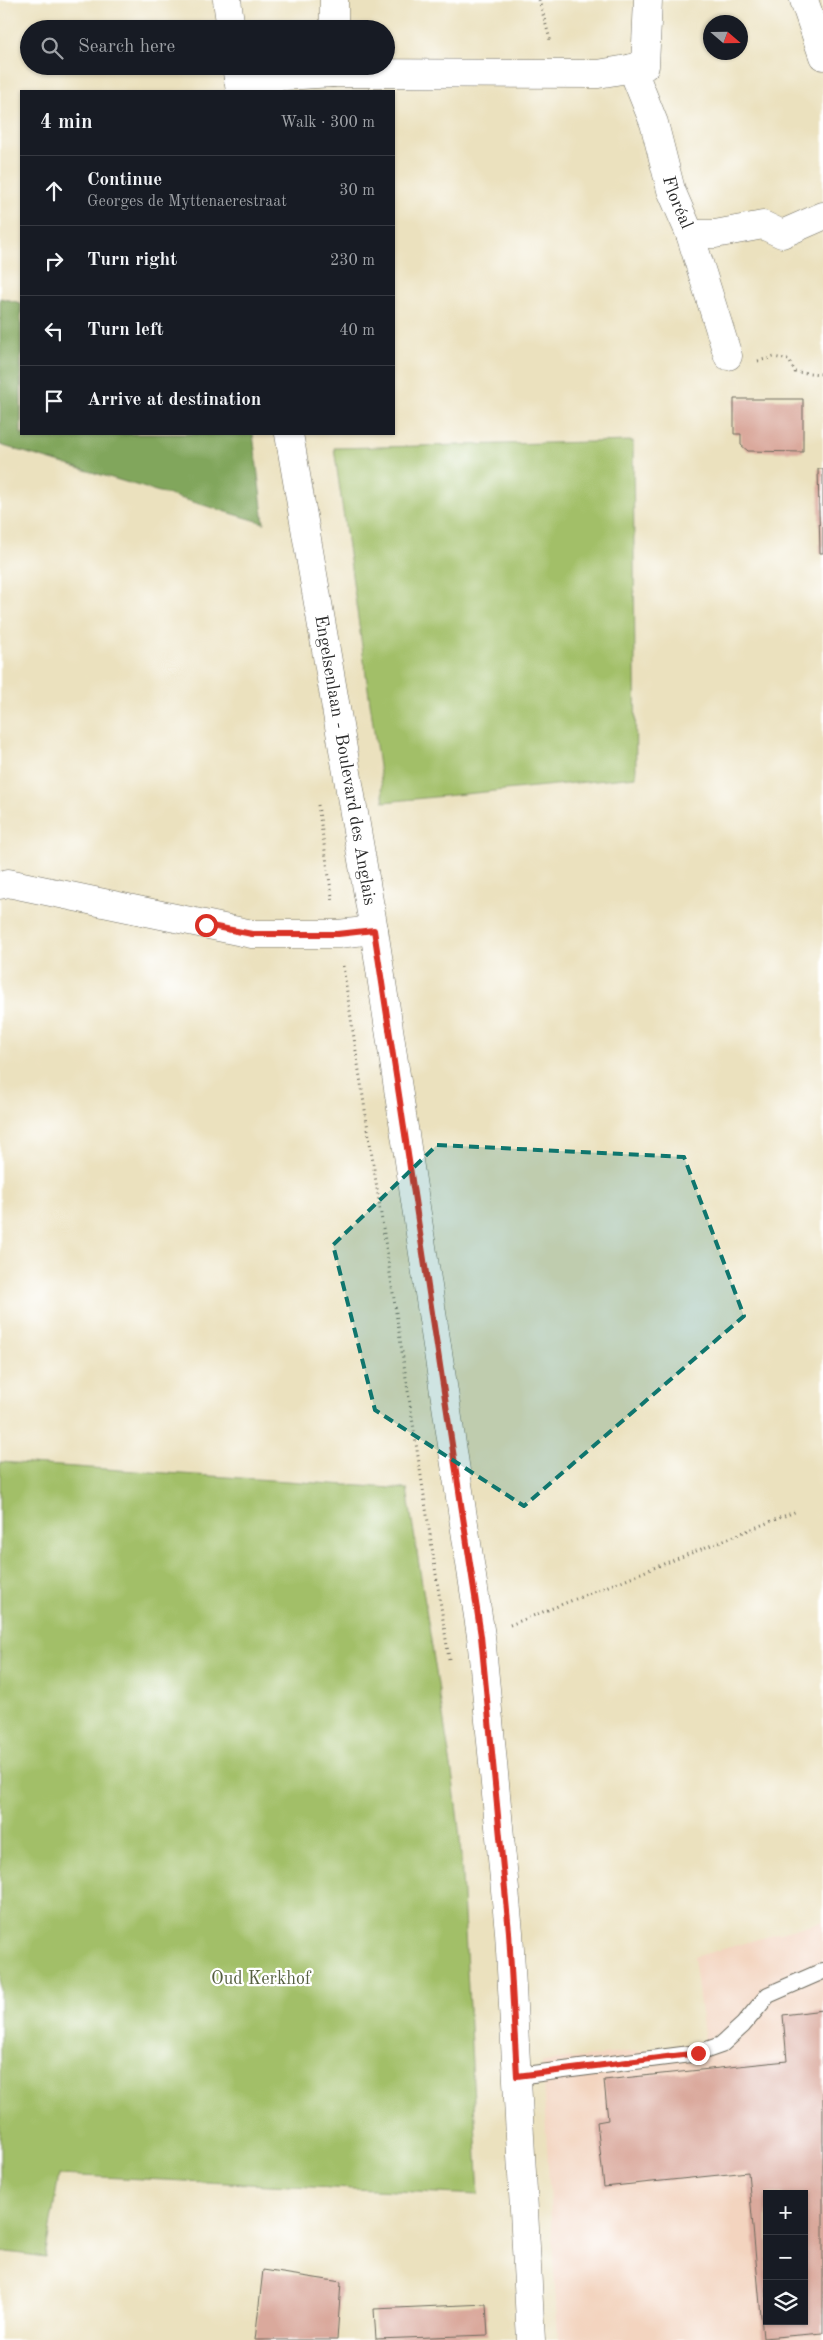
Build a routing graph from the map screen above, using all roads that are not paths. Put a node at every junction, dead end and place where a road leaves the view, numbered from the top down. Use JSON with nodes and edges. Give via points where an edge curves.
{"nodes":[{"id":1,"x":227,"y":0,"type":"edge"},
{"id":2,"x":334,"y":0,"type":"edge"},
{"id":3,"x":648,"y":0,"type":"edge"},
{"id":4,"x":804,"y":0,"type":"edge"},
{"id":5,"x":230,"y":20,"type":"edge"},
{"id":6,"x":334,"y":20,"type":"edge"},
{"id":7,"x":823,"y":56,"type":"edge"},
{"id":8,"x":632,"y":68,"type":"junction"},
{"id":9,"x":338,"y":76,"type":"edge"},
{"id":10,"x":238,"y":79,"type":"edge"},
{"id":11,"x":823,"y":216,"type":"edge"},
{"id":12,"x":690,"y":234,"type":"junction"},
{"id":13,"x":728,"y":356,"type":"road end"},
{"id":14,"x":289,"y":435,"type":"edge"},
{"id":15,"x":0,"y":885,"type":"edge"},
{"id":16,"x":374,"y":930,"type":"junction"},
{"id":17,"x":823,"y":1971,"type":"edge"},
{"id":18,"x":517,"y":2076,"type":"junction"},
{"id":19,"x":532,"y":2340,"type":"edge"}],
"edges":[{"from":1,"to":5,"type":"main road"},
{"from":2,"to":6,"type":"main road"},
{"from":3,"to":8,"type":"main road","via":[[645,66]]},
{"from":4,"to":7,"type":"main road"},
{"from":8,"to":9,"type":"main road","via":[[598,74]]},
{"from":8,"to":12,"type":"main road","name":"Floréal","via":[[654,123],[671,190]]},
{"from":9,"to":10,"type":"main road"},
{"from":11,"to":12,"type":"main road","name":"Floréal","via":[[782,234],[763,226],[715,234]]},
{"from":12,"to":13,"type":"main road"},
{"from":14,"to":16,"type":"main road","name":"Engelsenlaan - Boulevard des Anglais"},
{"from":15,"to":16,"type":"main road","via":[[8,883],[252,934],[338,934]]},
{"from":16,"to":18,"type":"main road","name":"Engelsenlaan - Boulevard des Anglais","via":[[481,1636],[509,1932]]},
{"from":17,"to":18,"type":"lane","via":[[768,1995],[721,2045],[698,2053]]},
{"from":18,"to":19,"type":"main road","name":"Engelsenlaan - Boulevard des Anglais"}]}
